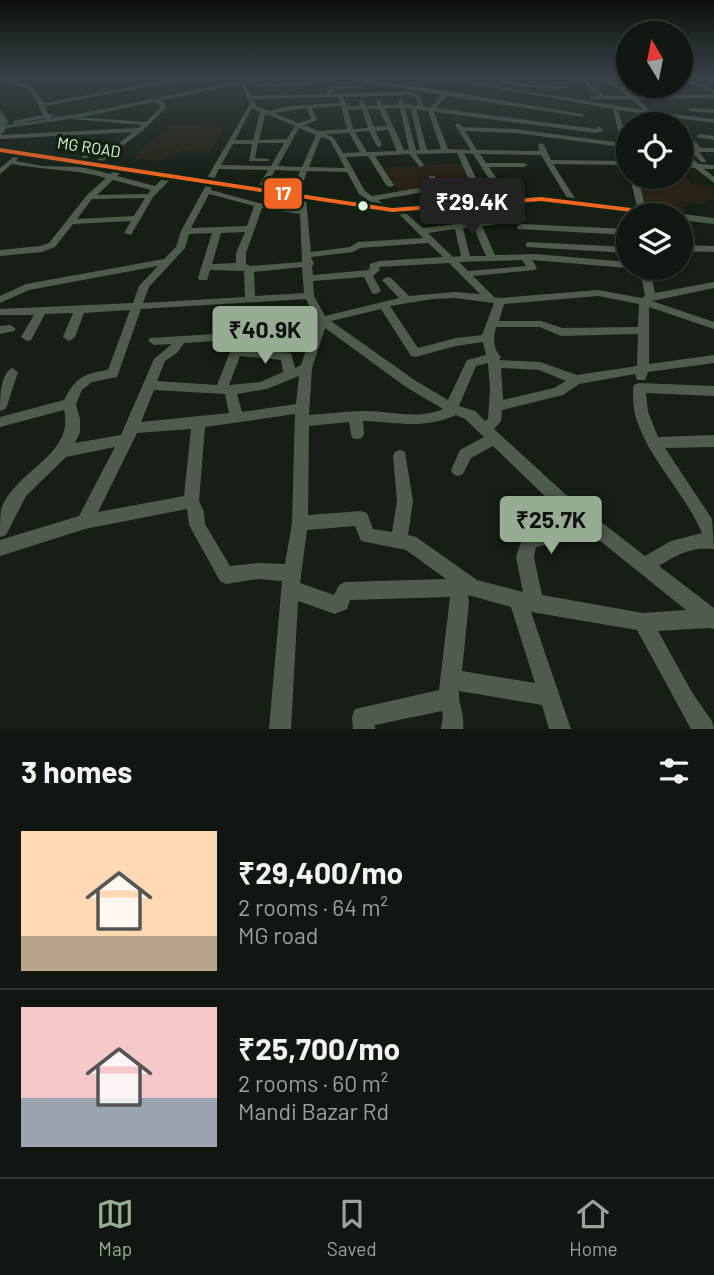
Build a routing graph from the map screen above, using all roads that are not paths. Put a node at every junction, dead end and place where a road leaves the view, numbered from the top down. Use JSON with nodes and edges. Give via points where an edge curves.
{"nodes":[{"id":1,"x":44,"y":110,"type":"edge"},
{"id":2,"x":61,"y":110,"type":"edge"},
{"id":3,"x":65,"y":110,"type":"edge"},
{"id":4,"x":96,"y":110,"type":"edge"},
{"id":5,"x":161,"y":110,"type":"edge"},
{"id":6,"x":246,"y":110,"type":"edge"},
{"id":7,"x":262,"y":110,"type":"edge"},
{"id":8,"x":279,"y":110,"type":"edge"},
{"id":9,"x":310,"y":110,"type":"edge"},
{"id":10,"x":345,"y":110,"type":"edge"},
{"id":11,"x":365,"y":110,"type":"edge"},
{"id":12,"x":382,"y":110,"type":"edge"},
{"id":13,"x":405,"y":110,"type":"edge"},
{"id":14,"x":414,"y":110,"type":"edge"},
{"id":15,"x":431,"y":110,"type":"joint"},
{"id":16,"x":460,"y":110,"type":"edge"},
{"id":17,"x":494,"y":110,"type":"edge"},
{"id":18,"x":536,"y":110,"type":"joint"},
{"id":19,"x":582,"y":110,"type":"edge"},
{"id":20,"x":0,"y":112,"type":"edge"},
{"id":21,"x":264,"y":112,"type":"junction"},
{"id":22,"x":456,"y":113,"type":"junction"},
{"id":23,"x":20,"y":114,"type":"dead end"},
{"id":24,"x":565,"y":114,"type":"junction"},
{"id":25,"x":45,"y":115,"type":"junction"},
{"id":26,"x":475,"y":115,"type":"junction"},
{"id":27,"x":489,"y":117,"type":"junction"},
{"id":28,"x":582,"y":117,"type":"junction"},
{"id":29,"x":64,"y":118,"type":"junction"},
{"id":30,"x":498,"y":118,"type":"junction"},
{"id":31,"x":693,"y":118,"type":"edge"},
{"id":32,"x":693,"y":119,"type":"edge"},
{"id":33,"x":106,"y":121,"type":"junction"},
{"id":34,"x":349,"y":121,"type":"junction"},
{"id":35,"x":15,"y":122,"type":"dead end"},
{"id":36,"x":336,"y":122,"type":"dead end"},
{"id":37,"x":524,"y":122,"type":"junction"},
{"id":38,"x":714,"y":122,"type":"edge"},
{"id":39,"x":148,"y":124,"type":"junction"},
{"id":40,"x":298,"y":125,"type":"junction"},
{"id":41,"x":553,"y":126,"type":"junction"},
{"id":42,"x":390,"y":128,"type":"junction"},
{"id":43,"x":565,"y":128,"type":"junction"},
{"id":44,"x":599,"y":128,"type":"dead end"},
{"id":45,"x":370,"y":129,"type":"junction"},
{"id":46,"x":460,"y":129,"type":"junction"},
{"id":47,"x":481,"y":129,"type":"junction"},
{"id":48,"x":140,"y":130,"type":"junction"},
{"id":49,"x":350,"y":130,"type":"junction"},
{"id":50,"x":497,"y":130,"type":"junction"},
{"id":51,"x":516,"y":131,"type":"junction"},
{"id":52,"x":97,"y":132,"type":"junction"},
{"id":53,"x":320,"y":133,"type":"junction"},
{"id":54,"x":1,"y":135,"type":"edge"},
{"id":55,"x":550,"y":136,"type":"junction"},
{"id":56,"x":699,"y":136,"type":"dead end"},
{"id":57,"x":410,"y":137,"type":"junction"},
{"id":58,"x":420,"y":137,"type":"junction"},
{"id":59,"x":440,"y":137,"type":"junction"},
{"id":60,"x":30,"y":138,"type":"junction"},
{"id":61,"x":71,"y":138,"type":"dead end"},
{"id":62,"x":714,"y":138,"type":"edge"},
{"id":63,"x":583,"y":139,"type":"junction"},
{"id":64,"x":290,"y":141,"type":"junction"},
{"id":65,"x":396,"y":141,"type":"junction"},
{"id":66,"x":232,"y":142,"type":"junction"},
{"id":67,"x":253,"y":142,"type":"junction"},
{"id":68,"x":316,"y":142,"type":"junction"},
{"id":69,"x":335,"y":142,"type":"junction"},
{"id":70,"x":693,"y":144,"type":"edge"},
{"id":71,"x":99,"y":145,"type":"dead end"},
{"id":72,"x":379,"y":145,"type":"junction"},
{"id":73,"x":360,"y":146,"type":"junction"},
{"id":74,"x":616,"y":147,"type":"edge"},
{"id":75,"x":609,"y":150,"type":"dead end"},
{"id":76,"x":616,"y":150,"type":"edge"},
{"id":77,"x":699,"y":150,"type":"junction"},
{"id":78,"x":714,"y":150,"type":"edge"},
{"id":79,"x":443,"y":151,"type":"junction"},
{"id":80,"x":0,"y":152,"type":"edge"},
{"id":81,"x":401,"y":152,"type":"junction"},
{"id":82,"x":412,"y":152,"type":"junction"},
{"id":83,"x":424,"y":152,"type":"junction"},
{"id":84,"x":459,"y":152,"type":"junction"},
{"id":85,"x":474,"y":152,"type":"junction"},
{"id":86,"x":494,"y":152,"type":"junction"},
{"id":87,"x":518,"y":152,"type":"junction"},
{"id":88,"x":578,"y":152,"type":"dead end"},
{"id":89,"x":367,"y":153,"type":"junction"},
{"id":90,"x":543,"y":153,"type":"junction"},
{"id":91,"x":693,"y":154,"type":"edge"},
{"id":92,"x":17,"y":157,"type":"junction"},
{"id":93,"x":343,"y":158,"type":"junction"},
{"id":94,"x":693,"y":158,"type":"edge"},
{"id":95,"x":693,"y":159,"type":"edge"},
{"id":96,"x":251,"y":160,"type":"junction"},
{"id":97,"x":80,"y":161,"type":"junction"},
{"id":98,"x":277,"y":161,"type":"junction"},
{"id":99,"x":693,"y":161,"type":"edge"},
{"id":100,"x":714,"y":161,"type":"edge"},
{"id":101,"x":551,"y":162,"type":"junction"},
{"id":102,"x":97,"y":163,"type":"junction"},
{"id":103,"x":220,"y":163,"type":"junction"},
{"id":104,"x":446,"y":163,"type":"dead end"},
{"id":105,"x":616,"y":163,"type":"edge"},
{"id":106,"x":420,"y":165,"type":"dead end"},
{"id":107,"x":484,"y":165,"type":"junction"},
{"id":108,"x":524,"y":165,"type":"dead end"},
{"id":109,"x":304,"y":167,"type":"junction"},
{"id":110,"x":714,"y":167,"type":"edge"},
{"id":111,"x":272,"y":170,"type":"junction"},
{"id":112,"x":350,"y":170,"type":"junction"},
{"id":113,"x":0,"y":171,"type":"edge"},
{"id":114,"x":113,"y":174,"type":"junction"},
{"id":115,"x":168,"y":178,"type":"junction"},
{"id":116,"x":432,"y":178,"type":"dead end"},
{"id":117,"x":714,"y":181,"type":"edge"},
{"id":118,"x":475,"y":184,"type":"dead end"},
{"id":119,"x":390,"y":185,"type":"dead end"},
{"id":120,"x":207,"y":190,"type":"junction"},
{"id":121,"x":260,"y":191,"type":"junction"},
{"id":122,"x":362,"y":192,"type":"junction"},
{"id":123,"x":153,"y":193,"type":"junction"},
{"id":124,"x":90,"y":197,"type":"junction"},
{"id":125,"x":191,"y":198,"type":"dead end"},
{"id":126,"x":370,"y":199,"type":"junction"},
{"id":127,"x":509,"y":202,"type":"junction"},
{"id":128,"x":301,"y":203,"type":"junction"},
{"id":129,"x":575,"y":203,"type":"junction"},
{"id":130,"x":353,"y":204,"type":"junction"},
{"id":131,"x":259,"y":205,"type":"junction"},
{"id":132,"x":616,"y":209,"type":"edge"},
{"id":133,"x":385,"y":210,"type":"junction"},
{"id":134,"x":403,"y":213,"type":"junction"},
{"id":135,"x":136,"y":218,"type":"junction"},
{"id":136,"x":693,"y":220,"type":"edge"},
{"id":137,"x":70,"y":222,"type":"junction"},
{"id":138,"x":521,"y":222,"type":"junction"},
{"id":139,"x":476,"y":223,"type":"junction"},
{"id":140,"x":714,"y":223,"type":"edge"},
{"id":141,"x":458,"y":225,"type":"junction"},
{"id":142,"x":250,"y":229,"type":"junction"},
{"id":143,"x":217,"y":230,"type":"junction"},
{"id":144,"x":186,"y":231,"type":"junction"},
{"id":145,"x":420,"y":231,"type":"junction"},
{"id":146,"x":616,"y":231,"type":"edge"},
{"id":147,"x":128,"y":233,"type":"dead end"},
{"id":148,"x":428,"y":240,"type":"junction"},
{"id":149,"x":529,"y":245,"type":"junction"},
{"id":150,"x":198,"y":247,"type":"dead end"},
{"id":151,"x":693,"y":248,"type":"edge"},
{"id":152,"x":714,"y":248,"type":"edge"},
{"id":153,"x":616,"y":249,"type":"edge"},
{"id":154,"x":211,"y":250,"type":"junction"},
{"id":155,"x":5,"y":253,"type":"edge"},
{"id":156,"x":530,"y":257,"type":"junction"},
{"id":157,"x":492,"y":258,"type":"junction"},
{"id":158,"x":308,"y":259,"type":"junction"},
{"id":159,"x":466,"y":259,"type":"junction"},
{"id":160,"x":448,"y":260,"type":"junction"},
{"id":161,"x":171,"y":261,"type":"junction"},
{"id":162,"x":0,"y":264,"type":"edge"},
{"id":163,"x":616,"y":264,"type":"edge"},
{"id":164,"x":245,"y":267,"type":"junction"},
{"id":165,"x":367,"y":273,"type":"junction"},
{"id":166,"x":466,"y":274,"type":"junction"},
{"id":167,"x":307,"y":278,"type":"junction"},
{"id":168,"x":387,"y":280,"type":"dead end"},
{"id":169,"x":646,"y":280,"type":"edge"},
{"id":170,"x":714,"y":285,"type":"edge"},
{"id":171,"x":376,"y":291,"type":"dead end"},
{"id":172,"x":309,"y":296,"type":"junction"},
{"id":173,"x":250,"y":299,"type":"junction"},
{"id":174,"x":495,"y":299,"type":"junction"},
{"id":175,"x":0,"y":300,"type":"edge"},
{"id":176,"x":406,"y":300,"type":"junction"},
{"id":177,"x":647,"y":300,"type":"junction"},
{"id":178,"x":137,"y":305,"type":"junction"},
{"id":179,"x":384,"y":305,"type":"junction"},
{"id":180,"x":80,"y":310,"type":"junction"},
{"id":181,"x":0,"y":312,"type":"edge"},
{"id":182,"x":41,"y":312,"type":"junction"},
{"id":183,"x":491,"y":324,"type":"junction"},
{"id":184,"x":320,"y":325,"type":"junction"},
{"id":185,"x":714,"y":326,"type":"edge"},
{"id":186,"x":643,"y":330,"type":"junction"},
{"id":187,"x":27,"y":337,"type":"dead end"},
{"id":188,"x":69,"y":337,"type":"dead end"},
{"id":189,"x":487,"y":338,"type":"junction"},
{"id":190,"x":181,"y":339,"type":"junction"},
{"id":191,"x":154,"y":341,"type":"dead end"},
{"id":192,"x":714,"y":359,"type":"edge"},
{"id":193,"x":495,"y":360,"type":"junction"},
{"id":194,"x":306,"y":368,"type":"junction"},
{"id":195,"x":643,"y":369,"type":"junction"},
{"id":196,"x":12,"y":372,"type":"dead end"},
{"id":197,"x":290,"y":374,"type":"junction"},
{"id":198,"x":576,"y":380,"type":"junction"},
{"id":199,"x":151,"y":385,"type":"junction"},
{"id":200,"x":639,"y":388,"type":"junction"},
{"id":201,"x":226,"y":390,"type":"junction"},
{"id":202,"x":714,"y":391,"type":"edge"},
{"id":203,"x":69,"y":404,"type":"junction"},
{"id":204,"x":0,"y":406,"type":"edge"},
{"id":205,"x":497,"y":406,"type":"junction"},
{"id":206,"x":453,"y":409,"type":"junction"},
{"id":207,"x":302,"y":415,"type":"junction"},
{"id":208,"x":237,"y":418,"type":"junction"},
{"id":209,"x":356,"y":418,"type":"junction"},
{"id":210,"x":0,"y":422,"type":"edge"},
{"id":211,"x":198,"y":424,"type":"junction"},
{"id":212,"x":490,"y":433,"type":"junction"},
{"id":213,"x":128,"y":434,"type":"junction"},
{"id":214,"x":357,"y":434,"type":"dead end"},
{"id":215,"x":714,"y":441,"type":"edge"},
{"id":216,"x":654,"y":443,"type":"junction"},
{"id":217,"x":65,"y":451,"type":"junction"},
{"id":218,"x":400,"y":456,"type":"dead end"},
{"id":219,"x":458,"y":470,"type":"dead end"},
{"id":220,"x":191,"y":501,"type":"junction"},
{"id":221,"x":85,"y":522,"type":"junction"},
{"id":222,"x":300,"y":523,"type":"junction"},
{"id":223,"x":591,"y":524,"type":"junction"},
{"id":224,"x":0,"y":530,"type":"edge"},
{"id":225,"x":714,"y":540,"type":"edge"},
{"id":226,"x":398,"y":541,"type":"junction"},
{"id":227,"x":0,"y":548,"type":"edge"},
{"id":228,"x":645,"y":566,"type":"junction"},
{"id":229,"x":291,"y":581,"type":"junction"},
{"id":230,"x":465,"y":588,"type":"junction"},
{"id":231,"x":527,"y":601,"type":"junction"},
{"id":232,"x":712,"y":619,"type":"edge"},
{"id":233,"x":643,"y":622,"type":"junction"},
{"id":234,"x":449,"y":689,"type":"junction"},
{"id":235,"x":549,"y":696,"type":"junction"},
{"id":236,"x":280,"y":729,"type":"edge"},
{"id":237,"x":363,"y":729,"type":"edge"},
{"id":238,"x":452,"y":729,"type":"edge"},
{"id":239,"x":560,"y":729,"type":"edge"},
{"id":240,"x":704,"y":729,"type":"edge"}],
"edges":[{"from":1,"to":25,"type":"street"},
{"from":2,"to":25,"type":"street"},
{"from":3,"to":25,"type":"street"},
{"from":4,"to":29,"type":"main road","number":"MG ROAD"},
{"from":5,"to":39,"type":"street"},
{"from":6,"to":66,"type":"street"},
{"from":7,"to":21,"type":"street"},
{"from":8,"to":21,"type":"street"},
{"from":9,"to":40,"type":"street","via":[[314,120]]},
{"from":10,"to":34,"type":"street"},
{"from":11,"to":45,"type":"street"},
{"from":12,"to":42,"type":"street"},
{"from":13,"to":57,"type":"street"},
{"from":14,"to":58,"type":"street"},
{"from":15,"to":22,"type":"street"},
{"from":15,"to":59,"type":"street"},
{"from":16,"to":22,"type":"street"},
{"from":17,"to":27,"type":"street"},
{"from":18,"to":24,"type":"street"},
{"from":18,"to":37,"type":"street"},
{"from":19,"to":28,"type":"street"},
{"from":20,"to":54,"type":"highway","via":[[4,121]]},
{"from":21,"to":40,"type":"street"},
{"from":21,"to":67,"type":"street"},
{"from":22,"to":26,"type":"street"},
{"from":22,"to":46,"type":"street"},
{"from":23,"to":25,"type":"street"},
{"from":24,"to":28,"type":"street"},
{"from":24,"to":41,"type":"street"},
{"from":25,"to":29,"type":"main road","number":"MG ROAD"},
{"from":25,"to":35,"type":"street"},
{"from":25,"to":54,"type":"main road","number":"MG ROAD"},
{"from":25,"to":60,"type":"street"},
{"from":26,"to":27,"type":"street"},
{"from":26,"to":47,"type":"street"},
{"from":27,"to":30,"type":"street"},
{"from":28,"to":43,"type":"street"},
{"from":29,"to":33,"type":"street"},
{"from":30,"to":37,"type":"street"},
{"from":30,"to":50,"type":"street"},
{"from":31,"to":38,"type":"street"},
{"from":32,"to":38,"type":"street"},
{"from":33,"to":39,"type":"street"},
{"from":33,"to":52,"type":"street"},
{"from":34,"to":36,"type":"street"},
{"from":34,"to":49,"type":"street"},
{"from":37,"to":41,"type":"street"},
{"from":39,"to":48,"type":"street"},
{"from":40,"to":53,"type":"street"},
{"from":40,"to":64,"type":"street"},
{"from":41,"to":43,"type":"street"},
{"from":42,"to":45,"type":"street"},
{"from":42,"to":65,"type":"street"},
{"from":43,"to":44,"type":"street"},
{"from":43,"to":55,"type":"street"},
{"from":45,"to":49,"type":"street"},
{"from":45,"to":72,"type":"street"},
{"from":46,"to":47,"type":"street"},
{"from":46,"to":85,"type":"street"},
{"from":47,"to":50,"type":"street"},
{"from":48,"to":52,"type":"street"},
{"from":48,"to":102,"type":"street"},
{"from":49,"to":53,"type":"street"},
{"from":49,"to":73,"type":"street"},
{"from":50,"to":51,"type":"street"},
{"from":50,"to":86,"type":"street"},
{"from":51,"to":55,"type":"street"},
{"from":51,"to":87,"type":"street"},
{"from":52,"to":60,"type":"street"},
{"from":53,"to":68,"type":"street"},
{"from":53,"to":69,"type":"street"},
{"from":54,"to":60,"type":"street"},
{"from":55,"to":63,"type":"street"},
{"from":55,"to":90,"type":"street","via":[[541,147]]},
{"from":56,"to":62,"type":"street"},
{"from":57,"to":58,"type":"street"},
{"from":57,"to":65,"type":"street"},
{"from":57,"to":82,"type":"street"},
{"from":58,"to":59,"type":"street"},
{"from":58,"to":83,"type":"street"},
{"from":59,"to":79,"type":"street"},
{"from":60,"to":61,"type":"street"},
{"from":63,"to":74,"type":"street"},
{"from":63,"to":88,"type":"street"},
{"from":64,"to":67,"type":"street"},
{"from":64,"to":98,"type":"street"},
{"from":65,"to":72,"type":"street"},
{"from":65,"to":81,"type":"street"},
{"from":66,"to":67,"type":"street"},
{"from":66,"to":103,"type":"street"},
{"from":67,"to":96,"type":"street"},
{"from":68,"to":69,"type":"street"},
{"from":68,"to":109,"type":"street"},
{"from":69,"to":93,"type":"street"},
{"from":70,"to":77,"type":"street"},
{"from":71,"to":97,"type":"street"},
{"from":72,"to":73,"type":"street"},
{"from":73,"to":89,"type":"street"},
{"from":75,"to":76,"type":"street"},
{"from":77,"to":78,"type":"street"},
{"from":77,"to":91,"type":"street"},
{"from":79,"to":83,"type":"street"},
{"from":79,"to":84,"type":"street"},
{"from":79,"to":104,"type":"street"},
{"from":80,"to":92,"type":"main road","name":"MG ROAD"},
{"from":81,"to":82,"type":"street"},
{"from":81,"to":89,"type":"street"},
{"from":82,"to":83,"type":"street"},
{"from":82,"to":106,"type":"street"},
{"from":84,"to":85,"type":"street"},
{"from":84,"to":118,"type":"street"},
{"from":85,"to":86,"type":"street"},
{"from":85,"to":107,"type":"street"},
{"from":86,"to":87,"type":"street"},
{"from":87,"to":90,"type":"street"},
{"from":89,"to":93,"type":"street"},
{"from":89,"to":119,"type":"street"},
{"from":90,"to":101,"type":"street"},
{"from":92,"to":97,"type":"main road","name":"MG ROAD"},
{"from":92,"to":113,"type":"street"},
{"from":92,"to":114,"type":"main road","name":"MG ROAD"},
{"from":93,"to":109,"type":"street"},
{"from":93,"to":112,"type":"street"},
{"from":94,"to":100,"type":"street"},
{"from":95,"to":110,"type":"street"},
{"from":96,"to":98,"type":"street"},
{"from":96,"to":103,"type":"street"},
{"from":97,"to":102,"type":"main road","name":"MG ROAD"},
{"from":98,"to":111,"type":"street"},
{"from":99,"to":117,"type":"street"},
{"from":101,"to":105,"type":"street"},
{"from":101,"to":129,"type":"street"},
{"from":102,"to":115,"type":"main road","name":"MG ROAD"},
{"from":103,"to":111,"type":"street"},
{"from":103,"to":120,"type":"street"},
{"from":107,"to":108,"type":"street"},
{"from":107,"to":127,"type":"street"},
{"from":109,"to":111,"type":"street"},
{"from":109,"to":112,"type":"street"},
{"from":109,"to":128,"type":"street"},
{"from":111,"to":121,"type":"street"},
{"from":112,"to":122,"type":"street"},
{"from":114,"to":115,"type":"main road","name":"MG ROAD"},
{"from":114,"to":123,"type":"street"},
{"from":114,"to":124,"type":"street"},
{"from":115,"to":120,"type":"main road","name":"MG ROAD"},
{"from":115,"to":123,"type":"street"},
{"from":116,"to":126,"type":"street","via":[[433,184],[417,192]]},
{"from":120,"to":121,"type":"main road","name":"MG ROAD"},
{"from":120,"to":125,"type":"street"},
{"from":120,"to":128,"type":"main road","name":"MG ROAD"},
{"from":120,"to":131,"type":"street"},
{"from":120,"to":144,"type":"street"},
{"from":121,"to":128,"type":"main road","name":"MG ROAD"},
{"from":122,"to":126,"type":"street"},
{"from":122,"to":130,"type":"street"},
{"from":123,"to":124,"type":"street"},
{"from":123,"to":135,"type":"street"},
{"from":124,"to":137,"type":"street"},
{"from":126,"to":133,"type":"street"},
{"from":127,"to":129,"type":"main road","name":"MG ROAD"},
{"from":127,"to":133,"type":"main road","name":"MG ROAD"},
{"from":127,"to":134,"type":"main road","name":"MG ROAD"},
{"from":127,"to":138,"type":"street"},
{"from":128,"to":130,"type":"main road","name":"MG ROAD"},
{"from":128,"to":131,"type":"street"},
{"from":128,"to":133,"type":"main road","name":"MG ROAD"},
{"from":128,"to":158,"type":"street"},
{"from":129,"to":132,"type":"main road","name":"MG ROAD"},
{"from":130,"to":133,"type":"main road","name":"MG ROAD"},
{"from":131,"to":142,"type":"street"},
{"from":133,"to":134,"type":"main road","name":"MG ROAD"},
{"from":134,"to":145,"type":"street"},
{"from":135,"to":137,"type":"street"},
{"from":135,"to":147,"type":"street"},
{"from":136,"to":140,"type":"main road"},
{"from":137,"to":155,"type":"street","via":[[48,247]]},
{"from":138,"to":139,"type":"street"},
{"from":138,"to":146,"type":"street"},
{"from":138,"to":149,"type":"street"},
{"from":139,"to":141,"type":"street"},
{"from":139,"to":157,"type":"street"},
{"from":141,"to":145,"type":"street"},
{"from":141,"to":159,"type":"street"},
{"from":142,"to":143,"type":"street"},
{"from":142,"to":164,"type":"street","via":[[241,253]]},
{"from":143,"to":144,"type":"street"},
{"from":143,"to":154,"type":"street"},
{"from":144,"to":161,"type":"street"},
{"from":145,"to":148,"type":"street"},
{"from":148,"to":158,"type":"street","via":[[358,245]]},
{"from":148,"to":160,"type":"street"},
{"from":149,"to":153,"type":"street"},
{"from":149,"to":156,"type":"street"},
{"from":150,"to":154,"type":"street"},
{"from":151,"to":152,"type":"street"},
{"from":154,"to":164,"type":"street","via":[[204,272]]},
{"from":155,"to":162,"type":"street"},
{"from":156,"to":157,"type":"street"},
{"from":156,"to":163,"type":"street"},
{"from":156,"to":166,"type":"street","via":[[531,268]]},
{"from":157,"to":159,"type":"street"},
{"from":158,"to":164,"type":"street"},
{"from":158,"to":167,"type":"street"},
{"from":159,"to":160,"type":"street"},
{"from":160,"to":165,"type":"street","via":[[379,264]]},
{"from":160,"to":166,"type":"street"},
{"from":161,"to":175,"type":"street","via":[[26,288]]},
{"from":161,"to":178,"type":"street","via":[[144,286]]},
{"from":164,"to":173,"type":"street"},
{"from":165,"to":167,"type":"street"},
{"from":165,"to":171,"type":"street"},
{"from":166,"to":174,"type":"street"},
{"from":167,"to":172,"type":"street"},
{"from":168,"to":176,"type":"street"},
{"from":169,"to":177,"type":"street"},
{"from":170,"to":177,"type":"street"},
{"from":172,"to":173,"type":"street"},
{"from":172,"to":184,"type":"street"},
{"from":173,"to":178,"type":"street"},
{"from":174,"to":176,"type":"street","via":[[451,294]]},
{"from":174,"to":177,"type":"street","via":[[598,293]]},
{"from":174,"to":183,"type":"street"},
{"from":176,"to":179,"type":"street"},
{"from":177,"to":185,"type":"street"},
{"from":177,"to":186,"type":"street"},
{"from":178,"to":180,"type":"street"},
{"from":178,"to":203,"type":"street","via":[[113,374],[83,380]]},
{"from":179,"to":184,"type":"street"},
{"from":179,"to":189,"type":"street","via":[[415,353]]},
{"from":180,"to":182,"type":"street"},
{"from":180,"to":188,"type":"street"},
{"from":181,"to":182,"type":"street"},
{"from":182,"to":187,"type":"street"},
{"from":183,"to":186,"type":"street","via":[[541,324],[561,332]]},
{"from":183,"to":189,"type":"street"},
{"from":184,"to":190,"type":"street"},
{"from":184,"to":194,"type":"street"},
{"from":184,"to":206,"type":"street"},
{"from":186,"to":195,"type":"street"},
{"from":189,"to":193,"type":"street"},
{"from":190,"to":191,"type":"street"},
{"from":190,"to":199,"type":"street","via":[[160,359]]},
{"from":192,"to":195,"type":"street"},
{"from":193,"to":198,"type":"street","via":[[540,366]]},
{"from":193,"to":205,"type":"street"},
{"from":193,"to":206,"type":"street","via":[[471,363]]},
{"from":194,"to":197,"type":"street"},
{"from":194,"to":207,"type":"street"},
{"from":195,"to":198,"type":"street"},
{"from":195,"to":200,"type":"street"},
{"from":196,"to":204,"type":"street"},
{"from":197,"to":201,"type":"street","via":[[262,386]]},
{"from":197,"to":201,"type":"street","via":[[287,356],[236,352]]},
{"from":198,"to":205,"type":"street","via":[[558,392]]},
{"from":199,"to":201,"type":"street"},
{"from":199,"to":213,"type":"street"},
{"from":200,"to":202,"type":"street"},
{"from":200,"to":216,"type":"street","via":[[641,414]]},
{"from":201,"to":208,"type":"street"},
{"from":203,"to":210,"type":"street"},
{"from":203,"to":217,"type":"street","via":[[75,420]]},
{"from":205,"to":212,"type":"street"},
{"from":206,"to":209,"type":"street","via":[[438,417]]},
{"from":206,"to":212,"type":"street","via":[[470,415]]},
{"from":207,"to":208,"type":"street"},
{"from":207,"to":209,"type":"street"},
{"from":207,"to":222,"type":"street"},
{"from":208,"to":211,"type":"street"},
{"from":209,"to":214,"type":"street"},
{"from":211,"to":213,"type":"street"},
{"from":211,"to":220,"type":"street"},
{"from":212,"to":219,"type":"street","via":[[465,454]]},
{"from":212,"to":223,"type":"street"},
{"from":213,"to":217,"type":"street"},
{"from":213,"to":221,"type":"street"},
{"from":215,"to":216,"type":"street"},
{"from":216,"to":225,"type":"street"},
{"from":217,"to":224,"type":"street","via":[[25,485]]},
{"from":218,"to":226,"type":"street","via":[[405,501]]},
{"from":220,"to":221,"type":"street"},
{"from":220,"to":229,"type":"street","via":[[197,525],[226,575],[258,571]]},
{"from":221,"to":227,"type":"street"},
{"from":222,"to":226,"type":"street","via":[[361,518],[367,536]]},
{"from":222,"to":229,"type":"street"},
{"from":223,"to":228,"type":"street"},
{"from":223,"to":231,"type":"street","via":[[528,541]]},
{"from":225,"to":228,"type":"street","via":[[688,540]]},
{"from":226,"to":230,"type":"street","via":[[410,543]]},
{"from":228,"to":232,"type":"street"},
{"from":229,"to":230,"type":"street","via":[[335,605],[345,591]]},
{"from":229,"to":236,"type":"street"},
{"from":230,"to":231,"type":"street"},
{"from":230,"to":234,"type":"street"},
{"from":231,"to":233,"type":"street"},
{"from":231,"to":235,"type":"street"},
{"from":232,"to":233,"type":"street"},
{"from":233,"to":240,"type":"street"},
{"from":234,"to":235,"type":"street"},
{"from":234,"to":237,"type":"street","via":[[363,717]]},
{"from":234,"to":238,"type":"street"},
{"from":235,"to":239,"type":"street"}]}
